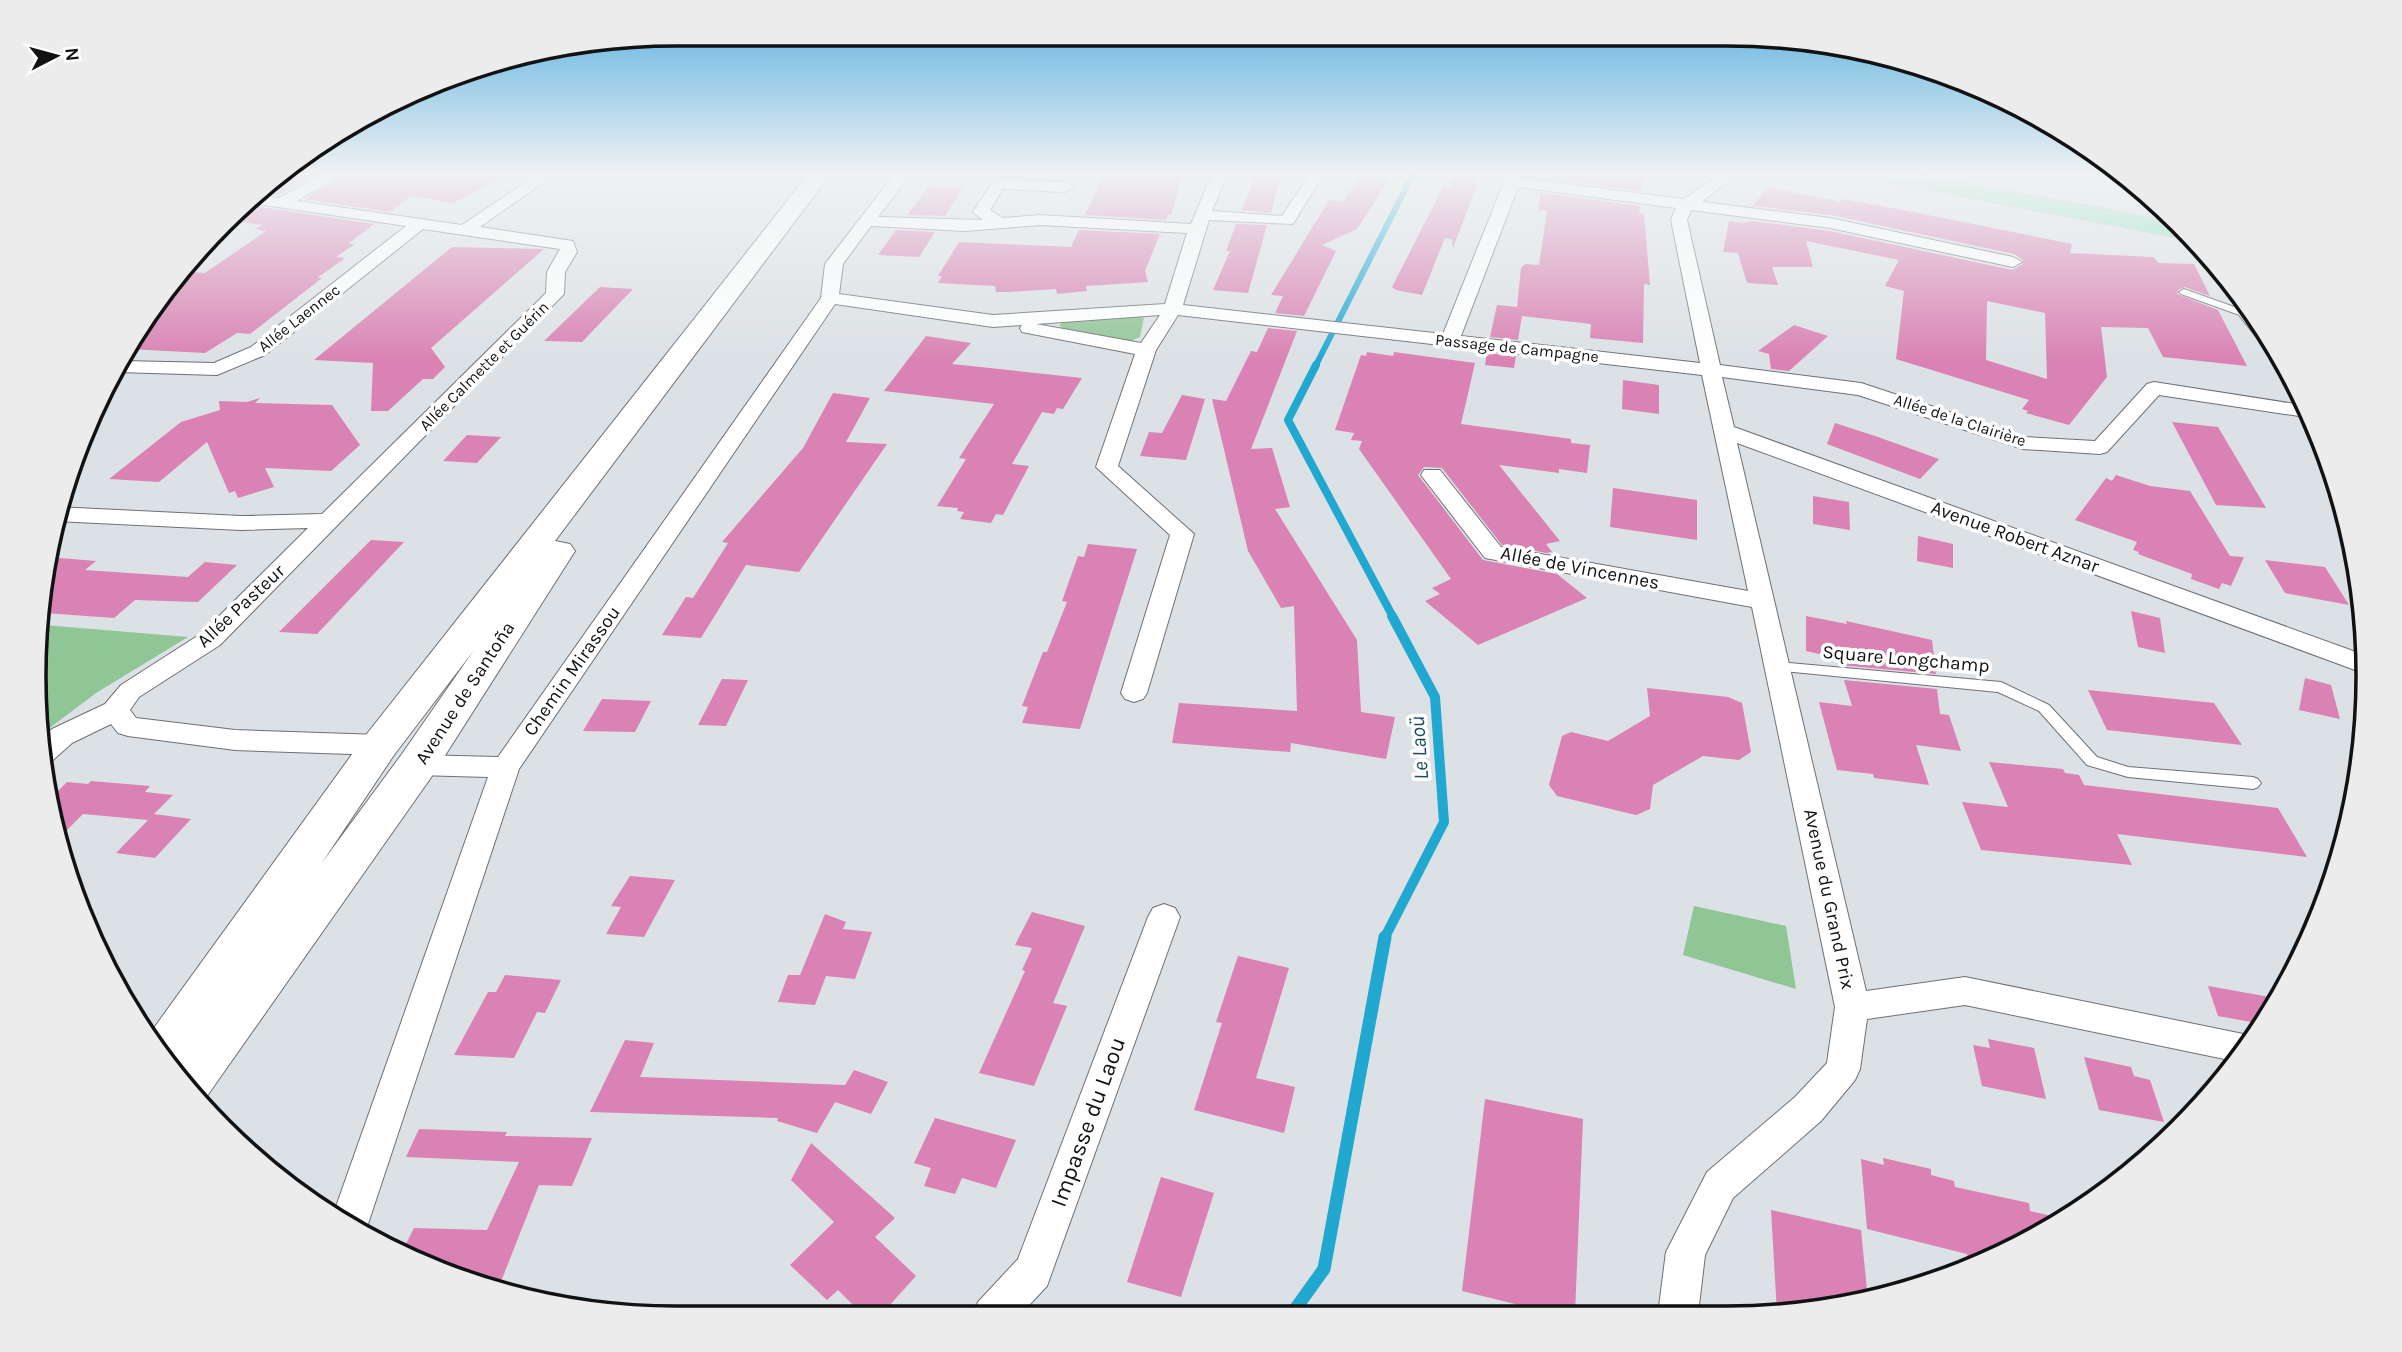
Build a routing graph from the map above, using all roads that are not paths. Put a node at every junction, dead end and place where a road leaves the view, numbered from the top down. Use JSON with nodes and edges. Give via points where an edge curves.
{"nodes":[{"id":1,"x":405,"y":235,"type":"edge"},
{"id":2,"x":494,"y":235,"type":"edge"},
{"id":3,"x":772,"y":235,"type":"edge"},
{"id":4,"x":856,"y":235,"type":"edge"},
{"id":5,"x":1196,"y":235,"type":"edge"},
{"id":6,"x":1489,"y":235,"type":"edge"},
{"id":7,"x":1682,"y":235,"type":"edge"},
{"id":8,"x":1887,"y":235,"type":"edge"},
{"id":9,"x":2013,"y":262,"type":"dead end"},
{"id":10,"x":731,"y":288,"type":"junction"},
{"id":11,"x":2184,"y":292,"type":"dead end"},
{"id":12,"x":830,"y":298,"type":"junction"},
{"id":13,"x":1173,"y":309,"type":"junction"},
{"id":14,"x":2239,"y":311,"type":"edge"},
{"id":15,"x":993,"y":321,"type":"junction"},
{"id":16,"x":1450,"y":341,"type":"junction"},
{"id":17,"x":1146,"y":350,"type":"junction"},
{"id":18,"x":127,"y":367,"type":"edge"},
{"id":19,"x":1710,"y":370,"type":"junction"},
{"id":20,"x":2297,"y":410,"type":"edge"},
{"id":21,"x":1724,"y":431,"type":"junction"},
{"id":22,"x":1432,"y":475,"type":"dead end"},
{"id":23,"x":67,"y":515,"type":"edge"},
{"id":24,"x":329,"y":521,"type":"junction"},
{"id":25,"x":529,"y":551,"type":"junction"},
{"id":26,"x":1764,"y":602,"type":"junction"},
{"id":27,"x":2356,"y":661,"type":"edge"},
{"id":28,"x":1777,"y":667,"type":"junction"},
{"id":29,"x":1134,"y":693,"type":"dead end"},
{"id":30,"x":115,"y":711,"type":"junction"},
{"id":31,"x":380,"y":745,"type":"junction"},
{"id":32,"x":50,"y":747,"type":"edge"},
{"id":33,"x":417,"y":765,"type":"junction"},
{"id":34,"x":506,"y":767,"type":"junction"},
{"id":35,"x":2253,"y":783,"type":"dead end"},
{"id":36,"x":1164,"y":916,"type":"dead end"},
{"id":37,"x":1853,"y":1007,"type":"junction"},
{"id":38,"x":2236,"y":1046,"type":"edge"},
{"id":39,"x":168,"y":1048,"type":"edge"},
{"id":40,"x":191,"y":1079,"type":"edge"},
{"id":41,"x":352,"y":1216,"type":"edge"},
{"id":42,"x":1001,"y":1306,"type":"edge"},
{"id":43,"x":1679,"y":1306,"type":"edge"}],
"edges":[{"from":1,"to":18,"type":"street","name":"Allée Laennec","via":[[258,351],[217,369]]},
{"from":2,"to":24,"type":"street","name":"Allée Calmette et Guérin","via":[[567,245],[569,252],[556,272],[555,294]]},
{"from":3,"to":10,"type":"main road","name":"Avenue de Santoña"},
{"from":4,"to":12,"type":"street","name":"Chemin Mirassou","via":[[834,264]]},
{"from":5,"to":13,"type":"street"},
{"from":6,"to":16,"type":"street"},
{"from":7,"to":19,"type":"street"},
{"from":8,"to":9,"type":"street"},
{"from":10,"to":25,"type":"main road","name":"Avenue de Santoña"},
{"from":10,"to":33,"type":"main road","name":"Avenue de Santoña"},
{"from":11,"to":14,"type":"lane"},
{"from":12,"to":15,"type":"street"},
{"from":12,"to":34,"type":"street","name":"Chemin Mirassou"},
{"from":13,"to":15,"type":"street","name":"Passage de Campagne"},
{"from":13,"to":16,"type":"street","name":"Passage de Campagne"},
{"from":13,"to":17,"type":"street"},
{"from":15,"to":17,"type":"street"},
{"from":16,"to":19,"type":"street","name":"Passage de Campagne"},
{"from":17,"to":29,"type":"street","via":[[1107,467],[1182,534]]},
{"from":19,"to":20,"type":"street","name":"Allée de la Clairière","via":[[1861,389],[2023,443],[2100,448],[2154,388]]},
{"from":19,"to":21,"type":"street"},
{"from":21,"to":26,"type":"street","name":"Avenue du Grand Prix"},
{"from":21,"to":27,"type":"street","name":"Avenue Robert Aznar"},
{"from":22,"to":26,"type":"street","name":"Allée de Vincennes","via":[[1493,553]]},
{"from":23,"to":24,"type":"street","via":[[241,523]]},
{"from":24,"to":30,"type":"street","name":"Allée Pasteur","via":[[211,639],[130,691]]},
{"from":25,"to":31,"type":"main road","name":"Avenue de Santoña"},
{"from":25,"to":33,"type":"main road","via":[[475,646],[393,759]]},
{"from":26,"to":28,"type":"street","name":"Avenue du Grand Prix"},
{"from":28,"to":35,"type":"lane","name":"Square Longchamp","via":[[2001,687],[2043,708],[2092,761],[2127,772]]},
{"from":28,"to":37,"type":"street","name":"Avenue du Grand Prix"},
{"from":30,"to":31,"type":"street","via":[[128,726],[157,731],[235,740]]},
{"from":30,"to":32,"type":"street","via":[[62,736]]},
{"from":31,"to":39,"type":"main road","name":"Avenue de Santoña"},
{"from":33,"to":34,"type":"street"},
{"from":33,"to":40,"type":"main road","name":"Avenue de Santoña"},
{"from":34,"to":41,"type":"street","name":"Chemin Mirassou"},
{"from":36,"to":42,"type":"street","name":"Impasse du Laou","via":[[1032,1272]]},
{"from":37,"to":38,"type":"street","via":[[1965,991]]},
{"from":37,"to":43,"type":"street","name":"Avenue du Grand Prix","via":[[1843,1069],[1808,1109],[1720,1185],[1686,1252]]}]}
